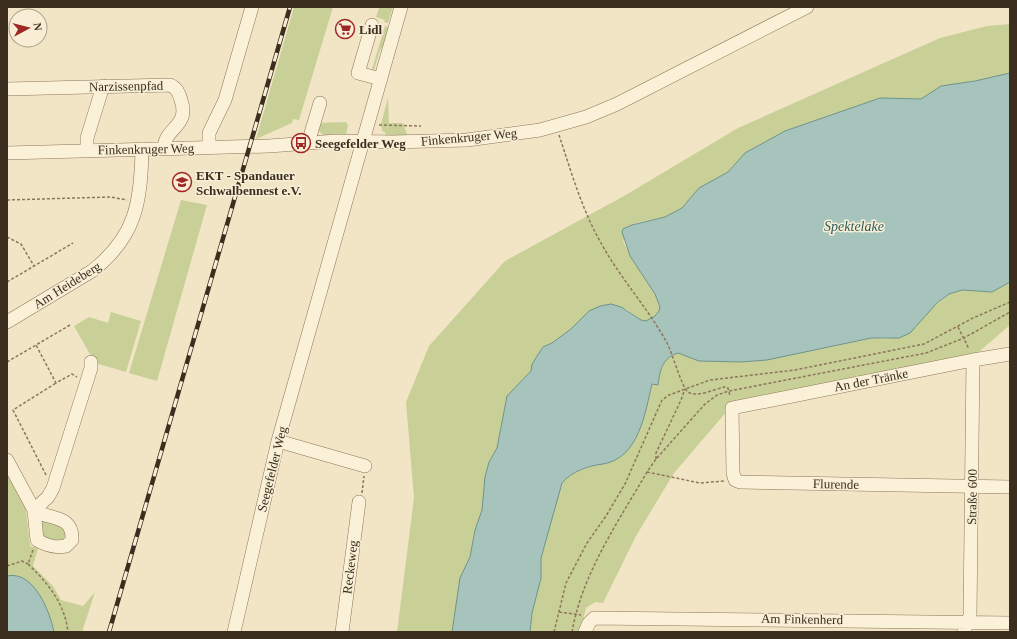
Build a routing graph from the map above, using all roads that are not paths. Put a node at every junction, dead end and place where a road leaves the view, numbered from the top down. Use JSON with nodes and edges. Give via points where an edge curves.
{"nodes":[{"id":1,"x":252,"y":7,"type":"edge"},
{"id":2,"x":401,"y":7,"type":"edge"},
{"id":3,"x":807,"y":7,"type":"edge"},
{"id":4,"x":372,"y":25,"type":"dead end"},
{"id":5,"x":380,"y":79,"type":"junction"},
{"id":6,"x":103,"y":86,"type":"junction"},
{"id":7,"x":7,"y":89,"type":"edge"},
{"id":8,"x":320,"y":103,"type":"dead end"},
{"id":9,"x":363,"y":142,"type":"junction"},
{"id":10,"x":308,"y":143,"type":"junction"},
{"id":11,"x":209,"y":147,"type":"junction"},
{"id":12,"x":164,"y":148,"type":"junction"},
{"id":13,"x":142,"y":149,"type":"junction"},
{"id":14,"x":87,"y":150,"type":"junction"},
{"id":15,"x":7,"y":153,"type":"edge"},
{"id":16,"x":7,"y":322,"type":"edge"},
{"id":17,"x":1010,"y":354,"type":"edge"},
{"id":18,"x":973,"y":360,"type":"junction"},
{"id":19,"x":91,"y":362,"type":"dead end"},
{"id":20,"x":278,"y":442,"type":"junction"},
{"id":21,"x":7,"y":460,"type":"edge"},
{"id":22,"x":365,"y":466,"type":"road end"},
{"id":23,"x":735,"y":480,"type":"joint"},
{"id":24,"x":972,"y":486,"type":"junction"},
{"id":25,"x":1010,"y":487,"type":"edge"},
{"id":26,"x":359,"y":502,"type":"road end"},
{"id":27,"x":34,"y":510,"type":"junction"},
{"id":28,"x":1010,"y":623,"type":"edge"},
{"id":29,"x":965,"y":628,"type":"edge"},
{"id":30,"x":234,"y":632,"type":"edge"},
{"id":31,"x":342,"y":632,"type":"edge"},
{"id":32,"x":585,"y":632,"type":"edge"}],
"edges":[{"from":1,"to":11,"type":"street","via":[[225,100],[209,132]]},
{"from":2,"to":5,"type":"street","name":"Seegefelder Weg"},
{"from":3,"to":9,"type":"street","name":"Finkenkruger Weg","via":[[617,104],[586,117],[521,133],[467,140]]},
{"from":4,"to":5,"type":"street","via":[[358,73]]},
{"from":5,"to":9,"type":"street","name":"Seegefelder Weg"},
{"from":6,"to":7,"type":"street","name":"Narzissenpfad"},
{"from":6,"to":12,"type":"street","name":"Narzissenpfad","via":[[175,87],[184,112],[182,121],[166,140]]},
{"from":6,"to":14,"type":"street","via":[[87,138]]},
{"from":8,"to":10,"type":"street"},
{"from":9,"to":10,"type":"street","name":"Finkenkruger Weg"},
{"from":9,"to":20,"type":"street","name":"Seegefelder Weg"},
{"from":10,"to":11,"type":"street","name":"Finkenkruger Weg"},
{"from":11,"to":12,"type":"street","name":"Finkenkruger Weg"},
{"from":12,"to":13,"type":"street","name":"Finkenkruger Weg"},
{"from":13,"to":14,"type":"street","name":"Finkenkruger Weg"},
{"from":13,"to":16,"type":"street","name":"Am Heideberg","via":[[139,201],[131,224],[118,246],[104,261]]},
{"from":14,"to":15,"type":"street","name":"Finkenkruger Weg"},
{"from":17,"to":18,"type":"street","name":"An der Tränke"},
{"from":18,"to":23,"type":"street","name":"An der Tränke","via":[[732,408]]},
{"from":18,"to":24,"type":"street","name":"Straße 600"},
{"from":19,"to":27,"type":"street","via":[[55,480],[48,497]]},
{"from":20,"to":22,"type":"street"},
{"from":20,"to":30,"type":"street","name":"Seegefelder Weg"},
{"from":21,"to":27,"type":"street"},
{"from":23,"to":24,"type":"street","name":"Flurende"},
{"from":24,"to":25,"type":"street","name":"Flurende"},
{"from":24,"to":29,"type":"street","name":"Straße 600","via":[[970,616]]},
{"from":26,"to":31,"type":"street","name":"Reckeweg"},
{"from":27,"to":27,"type":"street","via":[[38,540],[57,548],[66,546],[72,540],[72,530],[66,522]]},
{"from":28,"to":29,"type":"street","name":"Am Finkenherd"},
{"from":29,"to":32,"type":"street","name":"Am Finkenherd","via":[[944,621],[594,618]]}]}
